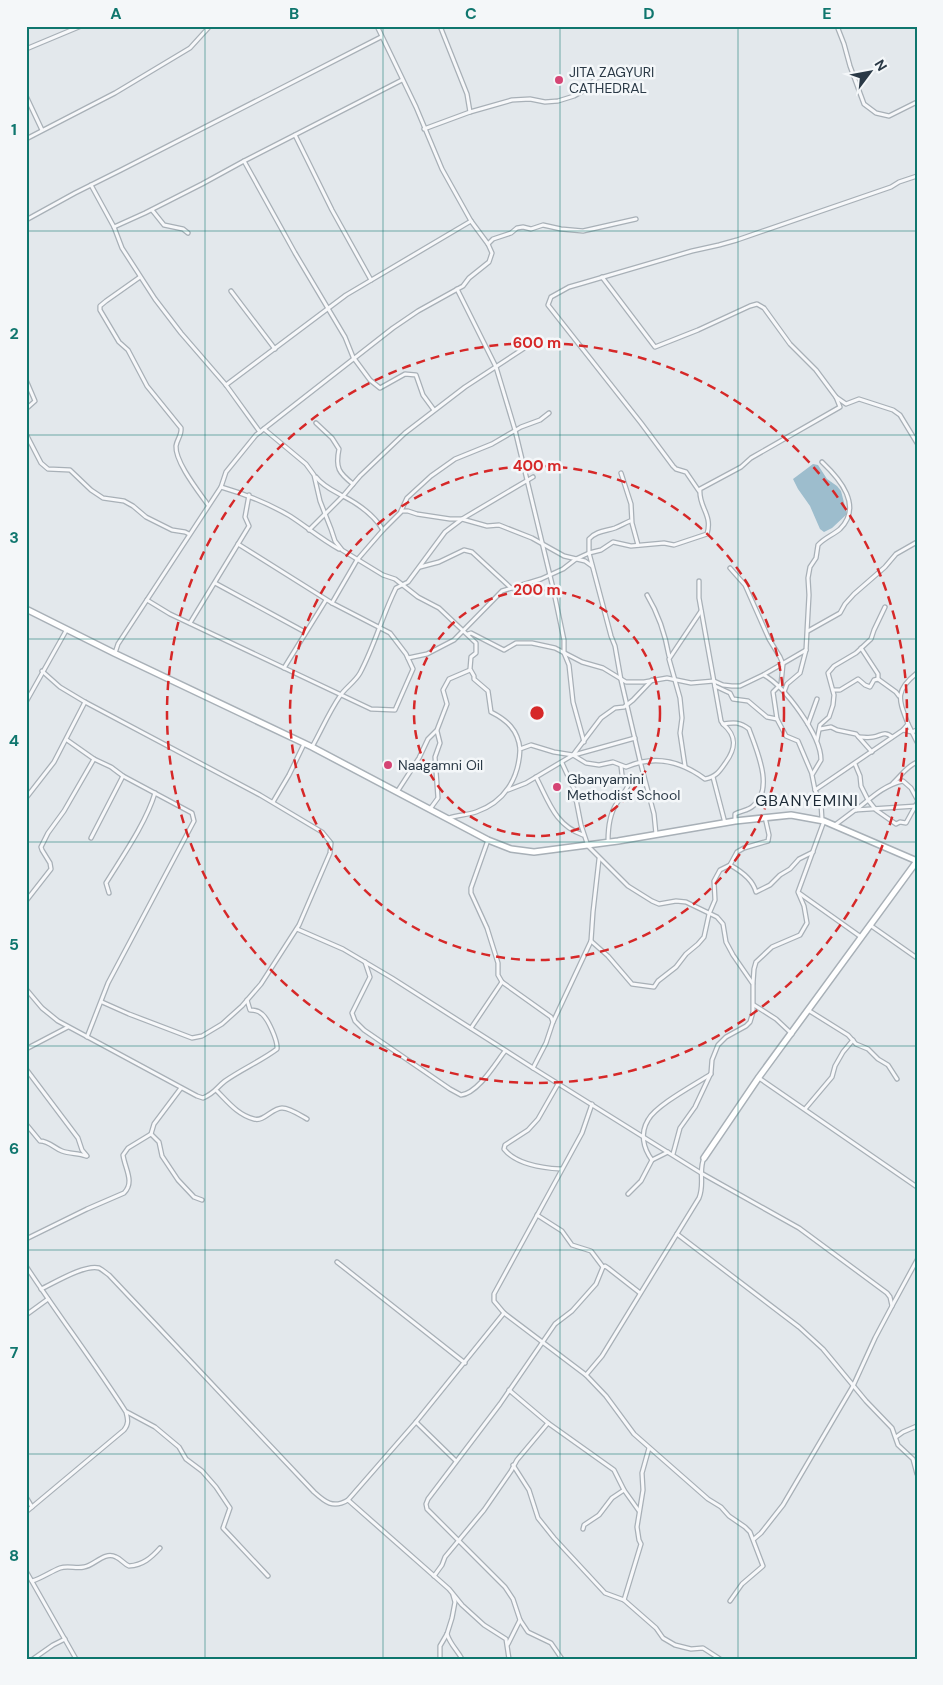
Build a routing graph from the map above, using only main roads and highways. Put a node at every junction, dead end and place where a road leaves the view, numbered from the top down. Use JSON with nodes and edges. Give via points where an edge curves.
{"nodes":[{"id":1,"x":26,"y":609,"type":"edge"},
{"id":2,"x":917,"y":861,"type":"edge"},
{"id":3,"x":704,"y":1158,"type":"road end"}],
"edges":[{"from":1,"to":2,"type":"main road","via":[[312,747],[511,849],[527,852],[588,846],[765,816],[791,815],[835,825]]},
{"from":2,"to":3,"type":"main road"}]}
